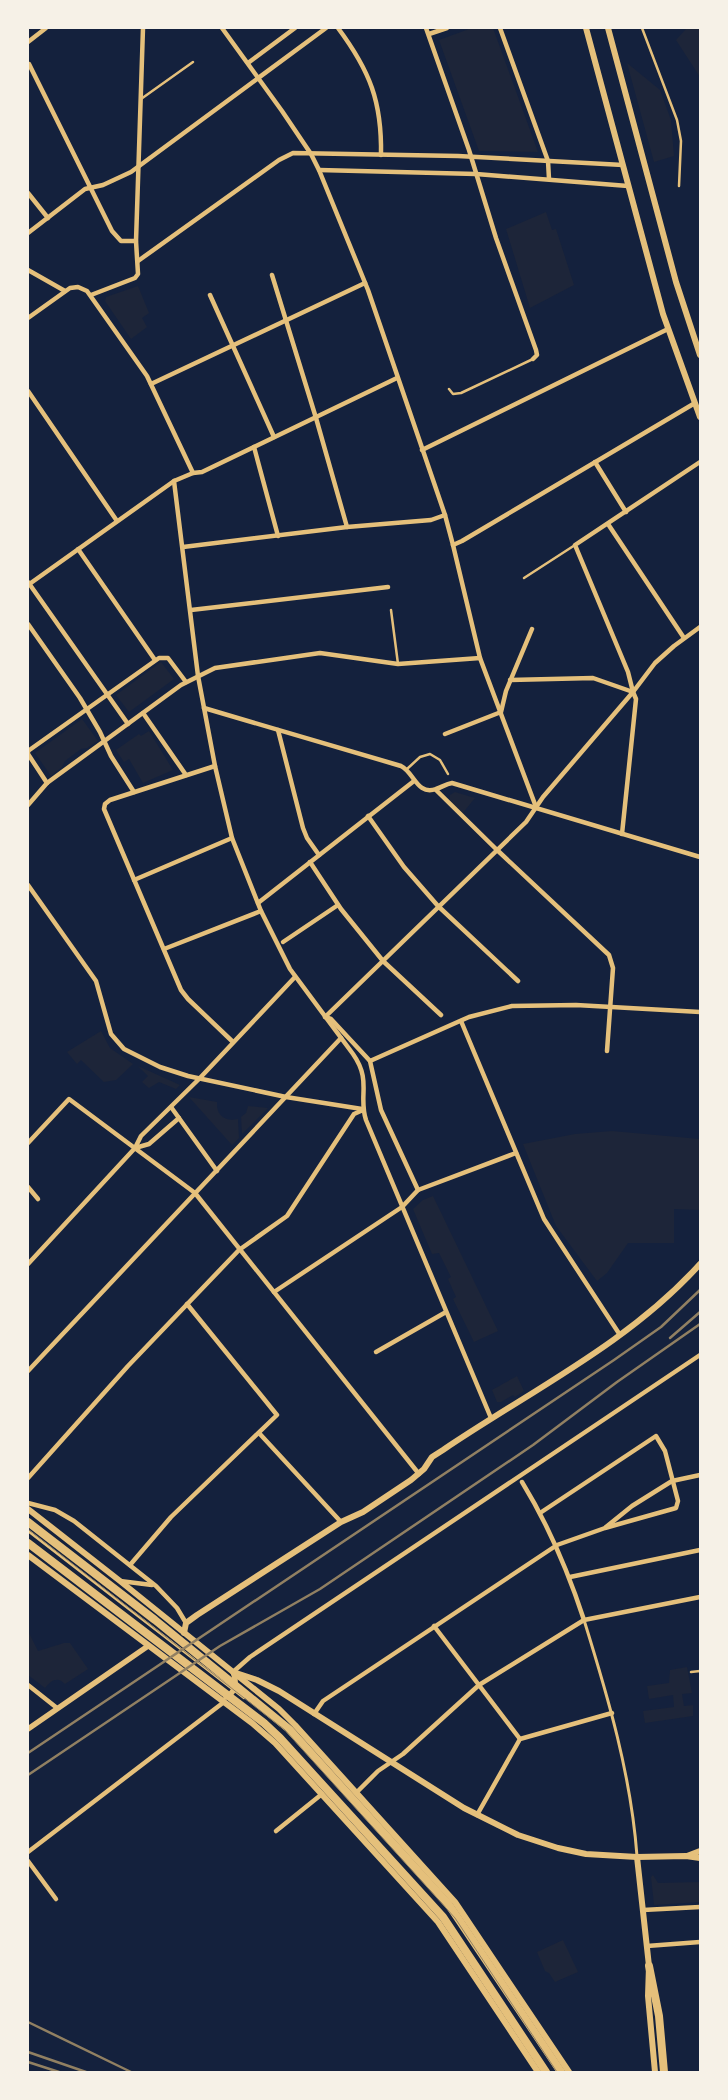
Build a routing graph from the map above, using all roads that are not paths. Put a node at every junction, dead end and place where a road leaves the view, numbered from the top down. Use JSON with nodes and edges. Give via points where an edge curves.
{"nodes":[{"id":1,"x":46,"y":28,"type":"edge"},
{"id":2,"x":143,"y":28,"type":"edge"},
{"id":3,"x":222,"y":28,"type":"edge"},
{"id":4,"x":295,"y":28,"type":"edge"},
{"id":5,"x":326,"y":28,"type":"edge"},
{"id":6,"x":338,"y":28,"type":"edge"},
{"id":7,"x":426,"y":28,"type":"edge"},
{"id":8,"x":447,"y":28,"type":"edge"},
{"id":9,"x":500,"y":28,"type":"edge"},
{"id":10,"x":586,"y":28,"type":"edge"},
{"id":11,"x":608,"y":28,"type":"edge"},
{"id":12,"x":642,"y":28,"type":"edge"},
{"id":13,"x":429,"y":34,"type":"junction"},
{"id":14,"x":28,"y":42,"type":"edge"},
{"id":15,"x":192,"y":62,"type":"dead end"},
{"id":16,"x":248,"y":63,"type":"junction"},
{"id":17,"x":29,"y":64,"type":"dead end"},
{"id":18,"x":259,"y":78,"type":"junction"},
{"id":19,"x":141,"y":100,"type":"junction"},
{"id":20,"x":311,"y":154,"type":"junction"},
{"id":21,"x":381,"y":155,"type":"junction"},
{"id":22,"x":471,"y":157,"type":"junction"},
{"id":23,"x":548,"y":161,"type":"junction"},
{"id":24,"x":623,"y":165,"type":"junction"},
{"id":25,"x":139,"y":166,"type":"junction"},
{"id":26,"x":318,"y":170,"type":"junction"},
{"id":27,"x":476,"y":174,"type":"junction"},
{"id":28,"x":549,"y":179,"type":"junction"},
{"id":29,"x":628,"y":186,"type":"junction"},
{"id":30,"x":679,"y":186,"type":"dead end"},
{"id":31,"x":90,"y":188,"type":"junction"},
{"id":32,"x":28,"y":193,"type":"edge"},
{"id":33,"x":48,"y":218,"type":"junction"},
{"id":34,"x":28,"y":233,"type":"edge"},
{"id":35,"x":136,"y":241,"type":"junction"},
{"id":36,"x":138,"y":261,"type":"junction"},
{"id":37,"x":28,"y":270,"type":"edge"},
{"id":38,"x":272,"y":275,"type":"dead end"},
{"id":39,"x":365,"y":283,"type":"junction"},
{"id":40,"x":65,"y":291,"type":"junction"},
{"id":41,"x":210,"y":295,"type":"dead end"},
{"id":42,"x":92,"y":296,"type":"junction"},
{"id":43,"x":28,"y":318,"type":"edge"},
{"id":44,"x":286,"y":322,"type":"junction"},
{"id":45,"x":668,"y":329,"type":"junction"},
{"id":46,"x":234,"y":346,"type":"junction"},
{"id":47,"x":700,"y":355,"type":"edge"},
{"id":48,"x":533,"y":359,"type":"joint"},
{"id":49,"x":397,"y":378,"type":"junction"},
{"id":50,"x":151,"y":384,"type":"junction"},
{"id":51,"x":449,"y":389,"type":"dead end"},
{"id":52,"x":28,"y":391,"type":"edge"},
{"id":53,"x":695,"y":403,"type":"junction"},
{"id":54,"x":700,"y":416,"type":"edge"},
{"id":55,"x":316,"y":418,"type":"junction"},
{"id":56,"x":274,"y":437,"type":"junction"},
{"id":57,"x":254,"y":446,"type":"junction"},
{"id":58,"x":422,"y":450,"type":"junction"},
{"id":59,"x":595,"y":462,"type":"junction"},
{"id":60,"x":700,"y":462,"type":"edge"},
{"id":61,"x":193,"y":473,"type":"junction"},
{"id":62,"x":174,"y":481,"type":"junction"},
{"id":63,"x":626,"y":512,"type":"junction"},
{"id":64,"x":445,"y":516,"type":"junction"},
{"id":65,"x":117,"y":521,"type":"junction"},
{"id":66,"x":608,"y":524,"type":"junction"},
{"id":67,"x":347,"y":527,"type":"junction"},
{"id":68,"x":278,"y":536,"type":"junction"},
{"id":69,"x":454,"y":545,"type":"junction"},
{"id":70,"x":575,"y":545,"type":"junction"},
{"id":71,"x":183,"y":547,"type":"junction"},
{"id":72,"x":78,"y":549,"type":"junction"},
{"id":73,"x":524,"y":578,"type":"dead end"},
{"id":74,"x":28,"y":583,"type":"edge"},
{"id":75,"x":388,"y":587,"type":"dead end"},
{"id":76,"x":191,"y":610,"type":"junction"},
{"id":77,"x":391,"y":610,"type":"dead end"},
{"id":78,"x":28,"y":624,"type":"edge"},
{"id":79,"x":700,"y":628,"type":"edge"},
{"id":80,"x":532,"y":629,"type":"dead end"},
{"id":81,"x":684,"y":638,"type":"junction"},
{"id":82,"x":480,"y":658,"type":"junction"},
{"id":83,"x":154,"y":660,"type":"junction"},
{"id":84,"x":398,"y":664,"type":"junction"},
{"id":85,"x":198,"y":676,"type":"junction"},
{"id":86,"x":510,"y":680,"type":"junction"},
{"id":87,"x":186,"y":682,"type":"junction"},
{"id":88,"x":632,"y":692,"type":"junction"},
{"id":89,"x":107,"y":695,"type":"junction"},
{"id":90,"x":204,"y":708,"type":"junction"},
{"id":91,"x":87,"y":710,"type":"junction"},
{"id":92,"x":501,"y":712,"type":"junction"},
{"id":93,"x":143,"y":713,"type":"junction"},
{"id":94,"x":128,"y":724,"type":"junction"},
{"id":95,"x":278,"y":730,"type":"junction"},
{"id":96,"x":445,"y":734,"type":"dead end"},
{"id":97,"x":104,"y":741,"type":"junction"},
{"id":98,"x":215,"y":766,"type":"junction"},
{"id":99,"x":407,"y":769,"type":"junction"},
{"id":100,"x":186,"y":774,"type":"junction"},
{"id":101,"x":448,"y":774,"type":"dead end"},
{"id":102,"x":414,"y":781,"type":"junction"},
{"id":103,"x":47,"y":784,"type":"junction"},
{"id":104,"x":436,"y":790,"type":"junction"},
{"id":105,"x":134,"y":792,"type":"junction"},
{"id":106,"x":28,"y":805,"type":"edge"},
{"id":107,"x":536,"y":808,"type":"junction"},
{"id":108,"x":368,"y":816,"type":"junction"},
{"id":109,"x":622,"y":834,"type":"junction"},
{"id":110,"x":232,"y":838,"type":"junction"},
{"id":111,"x":496,"y":849,"type":"junction"},
{"id":112,"x":319,"y":855,"type":"junction"},
{"id":113,"x":700,"y":857,"type":"edge"},
{"id":114,"x":310,"y":862,"type":"junction"},
{"id":115,"x":134,"y":880,"type":"junction"},
{"id":116,"x":28,"y":884,"type":"edge"},
{"id":117,"x":258,"y":903,"type":"junction"},
{"id":118,"x":338,"y":905,"type":"junction"},
{"id":119,"x":438,"y":906,"type":"junction"},
{"id":120,"x":261,"y":911,"type":"junction"},
{"id":121,"x":282,"y":942,"type":"dead end"},
{"id":122,"x":164,"y":949,"type":"junction"},
{"id":123,"x":383,"y":961,"type":"junction"},
{"id":124,"x":295,"y":977,"type":"junction"},
{"id":125,"x":518,"y":981,"type":"dead end"},
{"id":126,"x":610,"y":1007,"type":"junction"},
{"id":127,"x":700,"y":1012,"type":"edge"},
{"id":128,"x":441,"y":1015,"type":"dead end"},
{"id":129,"x":325,"y":1017,"type":"junction"},
{"id":130,"x":461,"y":1021,"type":"junction"},
{"id":131,"x":341,"y":1038,"type":"junction"},
{"id":132,"x":233,"y":1042,"type":"junction"},
{"id":133,"x":608,"y":1051,"type":"dead end"},
{"id":134,"x":370,"y":1061,"type":"junction"},
{"id":135,"x":199,"y":1079,"type":"junction"},
{"id":136,"x":286,"y":1097,"type":"junction"},
{"id":137,"x":171,"y":1107,"type":"junction"},
{"id":138,"x":363,"y":1110,"type":"junction"},
{"id":139,"x":179,"y":1118,"type":"junction"},
{"id":140,"x":28,"y":1143,"type":"edge"},
{"id":141,"x":135,"y":1148,"type":"junction"},
{"id":142,"x":516,"y":1153,"type":"junction"},
{"id":143,"x":217,"y":1171,"type":"junction"},
{"id":144,"x":28,"y":1187,"type":"edge"},
{"id":145,"x":418,"y":1190,"type":"junction"},
{"id":146,"x":195,"y":1193,"type":"junction"},
{"id":147,"x":38,"y":1199,"type":"dead end"},
{"id":148,"x":402,"y":1207,"type":"junction"},
{"id":149,"x":239,"y":1250,"type":"junction"},
{"id":150,"x":28,"y":1264,"type":"edge"},
{"id":151,"x":700,"y":1264,"type":"edge"},
{"id":152,"x":274,"y":1292,"type":"junction"},
{"id":153,"x":187,"y":1304,"type":"junction"},
{"id":154,"x":446,"y":1312,"type":"junction"},
{"id":155,"x":620,"y":1335,"type":"junction"},
{"id":156,"x":376,"y":1352,"type":"dead end"},
{"id":157,"x":700,"y":1355,"type":"edge"},
{"id":158,"x":28,"y":1371,"type":"edge"},
{"id":159,"x":491,"y":1418,"type":"junction"},
{"id":160,"x":259,"y":1433,"type":"junction"},
{"id":161,"x":420,"y":1474,"type":"junction"},
{"id":162,"x":700,"y":1476,"type":"edge"},
{"id":163,"x":28,"y":1478,"type":"edge"},
{"id":164,"x":672,"y":1481,"type":"junction"},
{"id":165,"x":522,"y":1482,"type":"dead end"},
{"id":166,"x":28,"y":1503,"type":"edge"},
{"id":167,"x":28,"y":1509,"type":"edge"},
{"id":168,"x":540,"y":1513,"type":"junction"},
{"id":169,"x":28,"y":1522,"type":"edge"},
{"id":170,"x":341,"y":1522,"type":"junction"},
{"id":171,"x":605,"y":1528,"type":"junction"},
{"id":172,"x":28,"y":1531,"type":"edge"},
{"id":173,"x":28,"y":1543,"type":"edge"},
{"id":174,"x":557,"y":1545,"type":"junction"},
{"id":175,"x":700,"y":1550,"type":"edge"},
{"id":176,"x":28,"y":1555,"type":"edge"},
{"id":177,"x":130,"y":1565,"type":"junction"},
{"id":178,"x":570,"y":1577,"type":"junction"},
{"id":179,"x":120,"y":1581,"type":"junction"},
{"id":180,"x":156,"y":1586,"type":"junction"},
{"id":181,"x":700,"y":1597,"type":"edge"},
{"id":182,"x":584,"y":1620,"type":"junction"},
{"id":183,"x":186,"y":1623,"type":"junction"},
{"id":184,"x":434,"y":1626,"type":"junction"},
{"id":185,"x":187,"y":1635,"type":"junction"},
{"id":186,"x":148,"y":1646,"type":"junction"},
{"id":187,"x":700,"y":1671,"type":"edge"},
{"id":188,"x":233,"y":1672,"type":"junction"},
{"id":189,"x":691,"y":1672,"type":"dead end"},
{"id":190,"x":28,"y":1685,"type":"edge"},
{"id":191,"x":479,"y":1685,"type":"junction"},
{"id":192,"x":233,"y":1691,"type":"junction"},
{"id":193,"x":279,"y":1691,"type":"junction"},
{"id":194,"x":262,"y":1696,"type":"junction"},
{"id":195,"x":244,"y":1698,"type":"junction"},
{"id":196,"x":225,"y":1700,"type":"junction"},
{"id":197,"x":57,"y":1708,"type":"junction"},
{"id":198,"x":612,"y":1713,"type":"junction"},
{"id":199,"x":314,"y":1714,"type":"junction"},
{"id":200,"x":28,"y":1728,"type":"edge"},
{"id":201,"x":520,"y":1739,"type":"junction"},
{"id":202,"x":391,"y":1762,"type":"junction"},
{"id":203,"x":357,"y":1792,"type":"junction"},
{"id":204,"x":322,"y":1794,"type":"junction"},
{"id":205,"x":477,"y":1815,"type":"junction"},
{"id":206,"x":276,"y":1831,"type":"dead end"},
{"id":207,"x":700,"y":1851,"type":"edge"},
{"id":208,"x":28,"y":1852,"type":"edge"},
{"id":209,"x":686,"y":1856,"type":"junction"},
{"id":210,"x":637,"y":1857,"type":"junction"},
{"id":211,"x":700,"y":1858,"type":"edge"},
{"id":212,"x":28,"y":1861,"type":"edge"},
{"id":213,"x":56,"y":1899,"type":"dead end"},
{"id":214,"x":700,"y":1907,"type":"edge"},
{"id":215,"x":643,"y":1910,"type":"junction"},
{"id":216,"x":700,"y":1942,"type":"edge"},
{"id":217,"x":647,"y":1946,"type":"junction"},
{"id":218,"x":649,"y":1966,"type":"junction"},
{"id":219,"x":538,"y":2072,"type":"edge"},
{"id":220,"x":546,"y":2072,"type":"edge"},
{"id":221,"x":561,"y":2072,"type":"edge"},
{"id":222,"x":569,"y":2072,"type":"edge"},
{"id":223,"x":655,"y":2072,"type":"edge"},
{"id":224,"x":664,"y":2072,"type":"edge"}],
"edges":[{"from":1,"to":14,"type":"street"},
{"from":2,"to":19,"type":"street"},
{"from":3,"to":16,"type":"street"},
{"from":4,"to":16,"type":"street"},
{"from":5,"to":18,"type":"street"},
{"from":6,"to":21,"type":"street","via":[[359,58],[374,91],[381,124]]},
{"from":7,"to":13,"type":"street"},
{"from":8,"to":13,"type":"street"},
{"from":9,"to":23,"type":"street"},
{"from":10,"to":24,"type":"main road"},
{"from":11,"to":47,"type":"main road","via":[[676,282]]},
{"from":12,"to":30,"type":"lane","via":[[677,120],[681,141]]},
{"from":13,"to":22,"type":"street"},
{"from":15,"to":19,"type":"lane"},
{"from":16,"to":18,"type":"street"},
{"from":17,"to":31,"type":"street"},
{"from":18,"to":20,"type":"street"},
{"from":18,"to":25,"type":"street"},
{"from":19,"to":25,"type":"street"},
{"from":20,"to":21,"type":"street"},
{"from":20,"to":26,"type":"street"},
{"from":20,"to":36,"type":"street","via":[[284,157]]},
{"from":21,"to":22,"type":"street"},
{"from":22,"to":23,"type":"street"},
{"from":22,"to":27,"type":"street"},
{"from":23,"to":24,"type":"street"},
{"from":23,"to":28,"type":"street"},
{"from":24,"to":29,"type":"main road"},
{"from":25,"to":31,"type":"street","via":[[103,185]]},
{"from":25,"to":35,"type":"street"},
{"from":26,"to":27,"type":"street"},
{"from":26,"to":39,"type":"street"},
{"from":27,"to":28,"type":"street"},
{"from":27,"to":48,"type":"street","via":[[536,350],[537,355]]},
{"from":28,"to":29,"type":"street"},
{"from":29,"to":45,"type":"main road"},
{"from":31,"to":33,"type":"street"},
{"from":31,"to":35,"type":"street","via":[[117,238]]},
{"from":32,"to":33,"type":"street"},
{"from":33,"to":34,"type":"street"},
{"from":35,"to":36,"type":"street"},
{"from":36,"to":42,"type":"street","via":[[136,277]]},
{"from":37,"to":40,"type":"street"},
{"from":38,"to":44,"type":"street"},
{"from":39,"to":44,"type":"street"},
{"from":39,"to":49,"type":"street"},
{"from":40,"to":42,"type":"street","via":[[78,287]]},
{"from":40,"to":43,"type":"street"},
{"from":41,"to":46,"type":"street"},
{"from":42,"to":50,"type":"street"},
{"from":44,"to":46,"type":"street"},
{"from":44,"to":55,"type":"street"},
{"from":45,"to":53,"type":"main road"},
{"from":45,"to":58,"type":"street"},
{"from":46,"to":50,"type":"street"},
{"from":46,"to":56,"type":"street"},
{"from":48,"to":51,"type":"lane","via":[[459,394],[453,394]]},
{"from":49,"to":55,"type":"street"},
{"from":49,"to":58,"type":"street"},
{"from":50,"to":61,"type":"street"},
{"from":52,"to":65,"type":"street"},
{"from":53,"to":54,"type":"main road"},
{"from":53,"to":59,"type":"street"},
{"from":55,"to":56,"type":"street"},
{"from":55,"to":67,"type":"street"},
{"from":56,"to":57,"type":"street"},
{"from":57,"to":61,"type":"street","via":[[202,472]]},
{"from":57,"to":68,"type":"street"},
{"from":58,"to":64,"type":"street"},
{"from":59,"to":63,"type":"street"},
{"from":59,"to":69,"type":"street"},
{"from":60,"to":63,"type":"street"},
{"from":61,"to":62,"type":"street"},
{"from":62,"to":65,"type":"street"},
{"from":62,"to":71,"type":"street"},
{"from":63,"to":66,"type":"street"},
{"from":64,"to":67,"type":"street"},
{"from":64,"to":69,"type":"street"},
{"from":65,"to":72,"type":"street"},
{"from":66,"to":70,"type":"street"},
{"from":66,"to":81,"type":"street"},
{"from":67,"to":68,"type":"street"},
{"from":68,"to":71,"type":"street"},
{"from":69,"to":82,"type":"street"},
{"from":70,"to":73,"type":"lane"},
{"from":70,"to":88,"type":"street","via":[[628,672]]},
{"from":71,"to":76,"type":"street"},
{"from":72,"to":74,"type":"street"},
{"from":72,"to":83,"type":"street"},
{"from":74,"to":89,"type":"street"},
{"from":75,"to":76,"type":"street"},
{"from":76,"to":85,"type":"street"},
{"from":77,"to":84,"type":"lane"},
{"from":78,"to":91,"type":"street"},
{"from":79,"to":81,"type":"street"},
{"from":80,"to":86,"type":"street"},
{"from":81,"to":88,"type":"street","via":[[655,663]]},
{"from":82,"to":84,"type":"street"},
{"from":82,"to":92,"type":"street"},
{"from":83,"to":87,"type":"street","via":[[168,658]]},
{"from":83,"to":89,"type":"street"},
{"from":84,"to":85,"type":"street","via":[[320,653],[227,666]]},
{"from":85,"to":87,"type":"street"},
{"from":85,"to":90,"type":"street"},
{"from":86,"to":88,"type":"street","via":[[593,678]]},
{"from":86,"to":92,"type":"street"},
{"from":87,"to":93,"type":"street"},
{"from":88,"to":107,"type":"street"},
{"from":88,"to":109,"type":"street","via":[[636,707]]},
{"from":89,"to":91,"type":"street"},
{"from":89,"to":94,"type":"street"},
{"from":90,"to":95,"type":"street"},
{"from":90,"to":98,"type":"street"},
{"from":91,"to":97,"type":"street"},
{"from":91,"to":103,"type":"street","via":[[28,751]]},
{"from":92,"to":96,"type":"street"},
{"from":92,"to":107,"type":"street"},
{"from":93,"to":94,"type":"street"},
{"from":93,"to":100,"type":"street"},
{"from":94,"to":97,"type":"street"},
{"from":95,"to":99,"type":"street"},
{"from":95,"to":112,"type":"street","via":[[302,828]]},
{"from":97,"to":103,"type":"street"},
{"from":97,"to":105,"type":"street"},
{"from":98,"to":100,"type":"street"},
{"from":98,"to":110,"type":"street"},
{"from":99,"to":101,"type":"lane","via":[[421,756],[430,754],[440,760]]},
{"from":99,"to":102,"type":"street"},
{"from":100,"to":105,"type":"street"},
{"from":102,"to":104,"type":"street","via":[[424,789]]},
{"from":102,"to":108,"type":"street"},
{"from":103,"to":106,"type":"street"},
{"from":104,"to":107,"type":"street","via":[[452,783]]},
{"from":104,"to":111,"type":"street"},
{"from":105,"to":115,"type":"street","via":[[108,801],[104,806]]},
{"from":107,"to":109,"type":"street"},
{"from":107,"to":111,"type":"street","via":[[526,822]]},
{"from":108,"to":112,"type":"street"},
{"from":108,"to":119,"type":"street","via":[[404,867]]},
{"from":109,"to":113,"type":"street"},
{"from":110,"to":115,"type":"street"},
{"from":110,"to":117,"type":"street"},
{"from":111,"to":119,"type":"street"},
{"from":111,"to":126,"type":"street","via":[[609,955],[613,968]]},
{"from":112,"to":114,"type":"street"},
{"from":114,"to":117,"type":"street"},
{"from":114,"to":118,"type":"street"},
{"from":115,"to":122,"type":"street"},
{"from":116,"to":135,"type":"street","via":[[98,984],[111,1034],[118,1044],[160,1067]]},
{"from":117,"to":120,"type":"street"},
{"from":118,"to":121,"type":"street"},
{"from":118,"to":123,"type":"street"},
{"from":119,"to":123,"type":"street"},
{"from":119,"to":125,"type":"street"},
{"from":120,"to":122,"type":"street"},
{"from":120,"to":124,"type":"street"},
{"from":122,"to":132,"type":"street","via":[[184,994]]},
{"from":123,"to":128,"type":"street"},
{"from":123,"to":129,"type":"street"},
{"from":124,"to":129,"type":"street"},
{"from":124,"to":132,"type":"street"},
{"from":126,"to":127,"type":"street"},
{"from":126,"to":130,"type":"street","via":[[512,1006]]},
{"from":126,"to":133,"type":"street"},
{"from":129,"to":131,"type":"street"},
{"from":129,"to":134,"type":"street","via":[[331,1019]]},
{"from":130,"to":134,"type":"street"},
{"from":130,"to":142,"type":"street"},
{"from":131,"to":136,"type":"street"},
{"from":131,"to":138,"type":"street","via":[[361,1068],[365,1084]]},
{"from":132,"to":135,"type":"street"},
{"from":134,"to":145,"type":"street","via":[[381,1110]]},
{"from":135,"to":136,"type":"street"},
{"from":135,"to":137,"type":"street"},
{"from":136,"to":138,"type":"street"},
{"from":136,"to":143,"type":"street"},
{"from":137,"to":139,"type":"street"},
{"from":137,"to":141,"type":"street","via":[[141,1136]]},
{"from":138,"to":148,"type":"street"},
{"from":138,"to":149,"type":"street","via":[[354,1114],[287,1216]]},
{"from":139,"to":141,"type":"street","via":[[149,1144]]},
{"from":139,"to":143,"type":"street"},
{"from":140,"to":141,"type":"street","via":[[69,1099]]},
{"from":141,"to":146,"type":"street"},
{"from":141,"to":150,"type":"street"},
{"from":142,"to":145,"type":"street"},
{"from":142,"to":155,"type":"street","via":[[550,1230]]},
{"from":143,"to":146,"type":"street"},
{"from":144,"to":147,"type":"street"},
{"from":145,"to":148,"type":"street"},
{"from":146,"to":149,"type":"street"},
{"from":146,"to":158,"type":"street"},
{"from":148,"to":152,"type":"street"},
{"from":148,"to":154,"type":"street"},
{"from":149,"to":152,"type":"street"},
{"from":149,"to":153,"type":"street"},
{"from":151,"to":155,"type":"main road","via":[[667,1298]]},
{"from":152,"to":161,"type":"street"},
{"from":153,"to":160,"type":"street","via":[[277,1412]]},
{"from":153,"to":163,"type":"street"},
{"from":154,"to":156,"type":"street"},
{"from":154,"to":159,"type":"street"},
{"from":155,"to":159,"type":"main road"},
{"from":157,"to":188,"type":"street"},
{"from":159,"to":161,"type":"main road","via":[[435,1455]]},
{"from":160,"to":170,"type":"street"},
{"from":160,"to":177,"type":"street","via":[[171,1518]]},
{"from":161,"to":170,"type":"main road","via":[[363,1512]]},
{"from":162,"to":164,"type":"street"},
{"from":164,"to":168,"type":"street","via":[[665,1450],[656,1436]]},
{"from":164,"to":171,"type":"street","via":[[632,1506]]},
{"from":164,"to":171,"type":"street","via":[[678,1501],[676,1508]]},
{"from":165,"to":168,"type":"street"},
{"from":166,"to":177,"type":"street","via":[[66,1515]]},
{"from":167,"to":179,"type":"main road"},
{"from":168,"to":174,"type":"street"},
{"from":169,"to":221,"type":"highway","via":[[289,1729],[449,1905]]},
{"from":170,"to":183,"type":"main road"},
{"from":171,"to":174,"type":"street"},
{"from":172,"to":192,"type":"lane"},
{"from":173,"to":220,"type":"highway","via":[[264,1723],[284,1742],[443,1917]]},
{"from":174,"to":178,"type":"street"},
{"from":174,"to":184,"type":"street"},
{"from":175,"to":178,"type":"street"},
{"from":176,"to":186,"type":"main road"},
{"from":177,"to":180,"type":"street"},
{"from":178,"to":182,"type":"street"},
{"from":179,"to":180,"type":"street"},
{"from":179,"to":185,"type":"main road"},
{"from":180,"to":183,"type":"street"},
{"from":181,"to":182,"type":"street"},
{"from":182,"to":191,"type":"street"},
{"from":182,"to":198,"type":"street"},
{"from":183,"to":185,"type":"main road"},
{"from":184,"to":191,"type":"street"},
{"from":184,"to":199,"type":"street","via":[[323,1701]]},
{"from":185,"to":188,"type":"main road"},
{"from":186,"to":196,"type":"main road"},
{"from":186,"to":197,"type":"street"},
{"from":187,"to":189,"type":"lane"},
{"from":188,"to":192,"type":"street"},
{"from":188,"to":193,"type":"main road"},
{"from":188,"to":194,"type":"main road"},
{"from":190,"to":197,"type":"street"},
{"from":191,"to":201,"type":"street"},
{"from":191,"to":202,"type":"street"},
{"from":192,"to":195,"type":"lane"},
{"from":192,"to":196,"type":"street"},
{"from":193,"to":194,"type":"main road"},
{"from":193,"to":199,"type":"main road"},
{"from":194,"to":195,"type":"main road"},
{"from":194,"to":203,"type":"main road","via":[[283,1712]]},
{"from":195,"to":196,"type":"main road"},
{"from":196,"to":204,"type":"main road","via":[[264,1733]]},
{"from":196,"to":208,"type":"street"},
{"from":197,"to":200,"type":"street"},
{"from":198,"to":201,"type":"street"},
{"from":198,"to":210,"type":"street"},
{"from":199,"to":202,"type":"main road"},
{"from":201,"to":205,"type":"street"},
{"from":202,"to":203,"type":"street","via":[[378,1770]]},
{"from":202,"to":205,"type":"main road"},
{"from":203,"to":222,"type":"main road","via":[[459,1907]]},
{"from":204,"to":206,"type":"street"},
{"from":204,"to":219,"type":"main road","via":[[438,1922]]},
{"from":205,"to":210,"type":"main road","via":[[518,1835],[558,1848]]},
{"from":207,"to":209,"type":"main road"},
{"from":209,"to":210,"type":"main road"},
{"from":209,"to":211,"type":"main road"},
{"from":210,"to":215,"type":"main road"},
{"from":212,"to":213,"type":"street"},
{"from":214,"to":215,"type":"street"},
{"from":215,"to":217,"type":"main road"},
{"from":216,"to":217,"type":"street"},
{"from":217,"to":218,"type":"main road"},
{"from":218,"to":223,"type":"main road","via":[[648,1996]]},
{"from":218,"to":224,"type":"highway","via":[[659,2016]]}]}
